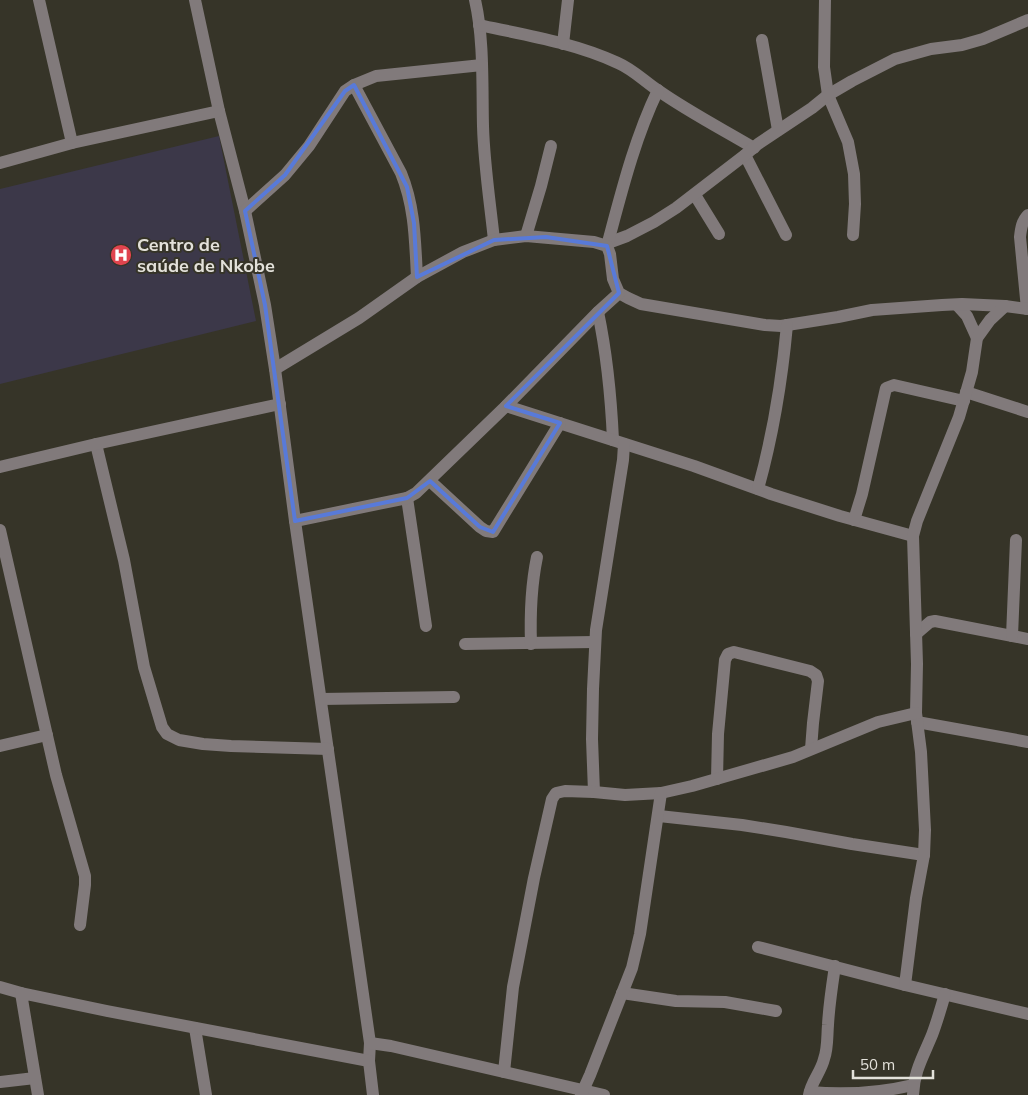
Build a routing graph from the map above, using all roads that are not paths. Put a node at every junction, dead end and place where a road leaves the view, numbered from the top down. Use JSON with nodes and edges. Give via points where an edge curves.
{"nodes":[{"id":1,"x":39,"y":0,"type":"edge"},
{"id":2,"x":195,"y":0,"type":"edge"},
{"id":3,"x":475,"y":0,"type":"edge"},
{"id":4,"x":568,"y":0,"type":"edge"},
{"id":5,"x":825,"y":0,"type":"edge"},
{"id":6,"x":1028,"y":20,"type":"edge"},
{"id":7,"x":479,"y":25,"type":"junction"},
{"id":8,"x":762,"y":40,"type":"dead end"},
{"id":9,"x":563,"y":44,"type":"junction"},
{"id":10,"x":482,"y":66,"type":"junction"},
{"id":11,"x":354,"y":85,"type":"junction"},
{"id":12,"x":658,"y":90,"type":"junction"},
{"id":13,"x":828,"y":95,"type":"junction"},
{"id":14,"x":219,"y":111,"type":"junction"},
{"id":15,"x":778,"y":130,"type":"junction"},
{"id":16,"x":72,"y":143,"type":"junction"},
{"id":17,"x":551,"y":146,"type":"dead end"},
{"id":18,"x":749,"y":151,"type":"junction"},
{"id":19,"x":0,"y":163,"type":"edge"},
{"id":20,"x":695,"y":195,"type":"junction"},
{"id":21,"x":245,"y":210,"type":"junction"},
{"id":22,"x":1028,"y":214,"type":"edge"},
{"id":23,"x":719,"y":234,"type":"dead end"},
{"id":24,"x":853,"y":235,"type":"dead end"},
{"id":25,"x":526,"y":236,"type":"junction"},
{"id":26,"x":786,"y":236,"type":"dead end"},
{"id":27,"x":494,"y":240,"type":"junction"},
{"id":28,"x":608,"y":244,"type":"junction"},
{"id":29,"x":417,"y":277,"type":"junction"},
{"id":30,"x":619,"y":293,"type":"junction"},
{"id":31,"x":957,"y":305,"type":"junction"},
{"id":32,"x":1005,"y":306,"type":"junction"},
{"id":33,"x":1027,"y":309,"type":"edge"},
{"id":34,"x":598,"y":312,"type":"junction"},
{"id":35,"x":787,"y":325,"type":"junction"},
{"id":36,"x":977,"y":338,"type":"junction"},
{"id":37,"x":275,"y":369,"type":"junction"},
{"id":38,"x":965,"y":396,"type":"junction"},
{"id":39,"x":280,"y":404,"type":"junction"},
{"id":40,"x":506,"y":406,"type":"junction"},
{"id":41,"x":1028,"y":412,"type":"edge"},
{"id":42,"x":560,"y":423,"type":"junction"},
{"id":43,"x":619,"y":442,"type":"junction"},
{"id":44,"x":96,"y":444,"type":"junction"},
{"id":45,"x":0,"y":467,"type":"edge"},
{"id":46,"x":430,"y":481,"type":"junction"},
{"id":47,"x":758,"y":489,"type":"junction"},
{"id":48,"x":407,"y":498,"type":"junction"},
{"id":49,"x":854,"y":520,"type":"junction"},
{"id":50,"x":296,"y":521,"type":"junction"},
{"id":51,"x":0,"y":530,"type":"edge"},
{"id":52,"x":913,"y":536,"type":"junction"},
{"id":53,"x":1016,"y":540,"type":"dead end"},
{"id":54,"x":537,"y":557,"type":"dead end"},
{"id":55,"x":426,"y":626,"type":"dead end"},
{"id":56,"x":916,"y":634,"type":"junction"},
{"id":57,"x":1012,"y":636,"type":"junction"},
{"id":58,"x":1028,"y":639,"type":"edge"},
{"id":59,"x":595,"y":642,"type":"junction"},
{"id":60,"x":465,"y":644,"type":"dead end"},
{"id":61,"x":531,"y":644,"type":"junction"},
{"id":62,"x":454,"y":698,"type":"dead end"},
{"id":63,"x":321,"y":699,"type":"junction"},
{"id":64,"x":917,"y":718,"type":"junction"},
{"id":65,"x":47,"y":735,"type":"junction"},
{"id":66,"x":1028,"y":742,"type":"edge"},
{"id":67,"x":0,"y":746,"type":"edge"},
{"id":68,"x":328,"y":749,"type":"junction"},
{"id":69,"x":811,"y":749,"type":"junction"},
{"id":70,"x":717,"y":779,"type":"junction"},
{"id":71,"x":594,"y":792,"type":"junction"},
{"id":72,"x":661,"y":793,"type":"junction"},
{"id":73,"x":659,"y":816,"type":"junction"},
{"id":74,"x":924,"y":855,"type":"junction"},
{"id":75,"x":80,"y":925,"type":"dead end"},
{"id":76,"x":758,"y":947,"type":"dead end"},
{"id":77,"x":835,"y":966,"type":"junction"},
{"id":78,"x":905,"y":985,"type":"junction"},
{"id":79,"x":0,"y":987,"type":"edge"},
{"id":80,"x":21,"y":993,"type":"junction"},
{"id":81,"x":622,"y":993,"type":"junction"},
{"id":82,"x":945,"y":994,"type":"junction"},
{"id":83,"x":776,"y":1011,"type":"dead end"},
{"id":84,"x":1028,"y":1014,"type":"edge"},
{"id":85,"x":195,"y":1028,"type":"junction"},
{"id":86,"x":370,"y":1043,"type":"junction"},
{"id":87,"x":369,"y":1061,"type":"junction"},
{"id":88,"x":504,"y":1072,"type":"junction"},
{"id":89,"x":35,"y":1078,"type":"junction"},
{"id":90,"x":0,"y":1082,"type":"edge"},
{"id":91,"x":913,"y":1090,"type":"edge"},
{"id":92,"x":582,"y":1093,"type":"edge"},
{"id":93,"x":809,"y":1093,"type":"edge"},
{"id":94,"x":38,"y":1095,"type":"edge"},
{"id":95,"x":206,"y":1095,"type":"edge"},
{"id":96,"x":373,"y":1095,"type":"edge"},
{"id":97,"x":604,"y":1095,"type":"edge"}],
"edges":[{"from":1,"to":16,"type":"street"},
{"from":2,"to":14,"type":"street"},
{"from":3,"to":7,"type":"street"},
{"from":4,"to":9,"type":"street"},
{"from":5,"to":13,"type":"street","via":[[824,67]]},
{"from":6,"to":13,"type":"street","via":[[983,39],[895,59]]},
{"from":7,"to":9,"type":"street"},
{"from":7,"to":10,"type":"street"},
{"from":8,"to":15,"type":"street"},
{"from":9,"to":12,"type":"street","via":[[620,63]]},
{"from":10,"to":11,"type":"street","via":[[376,76]]},
{"from":10,"to":27,"type":"street","via":[[483,127]]},
{"from":11,"to":21,"type":"street","via":[[345,91],[309,146],[285,175]]},
{"from":11,"to":29,"type":"street","via":[[407,187],[414,223]]},
{"from":12,"to":18,"type":"street"},
{"from":12,"to":28,"type":"street","via":[[641,131]]},
{"from":13,"to":15,"type":"street"},
{"from":13,"to":24,"type":"street","via":[[848,142],[855,204]]},
{"from":14,"to":16,"type":"street"},
{"from":14,"to":21,"type":"street"},
{"from":15,"to":18,"type":"street"},
{"from":16,"to":19,"type":"street"},
{"from":17,"to":25,"type":"street"},
{"from":18,"to":20,"type":"street"},
{"from":18,"to":26,"type":"street"},
{"from":20,"to":23,"type":"street"},
{"from":20,"to":28,"type":"street","via":[[654,222]]},
{"from":21,"to":37,"type":"street"},
{"from":22,"to":33,"type":"street","via":[[1020,237]]},
{"from":25,"to":27,"type":"street"},
{"from":25,"to":28,"type":"street"},
{"from":27,"to":29,"type":"street","via":[[463,252]]},
{"from":28,"to":30,"type":"street","via":[[613,279]]},
{"from":29,"to":37,"type":"street","via":[[359,318]]},
{"from":30,"to":34,"type":"street"},
{"from":30,"to":35,"type":"street","via":[[641,304],[765,325]]},
{"from":31,"to":32,"type":"street"},
{"from":31,"to":35,"type":"street","via":[[872,310]]},
{"from":31,"to":36,"type":"street","via":[[967,316]]},
{"from":32,"to":33,"type":"street"},
{"from":32,"to":36,"type":"street"},
{"from":34,"to":40,"type":"street"},
{"from":34,"to":43,"type":"street"},
{"from":35,"to":47,"type":"street","via":[[775,419]]},
{"from":36,"to":38,"type":"street"},
{"from":37,"to":39,"type":"street"},
{"from":38,"to":41,"type":"street"},
{"from":38,"to":49,"type":"street","via":[[894,385],[886,388]]},
{"from":38,"to":52,"type":"street"},
{"from":39,"to":44,"type":"street"},
{"from":39,"to":50,"type":"street"},
{"from":40,"to":42,"type":"street"},
{"from":40,"to":46,"type":"street"},
{"from":42,"to":43,"type":"street"},
{"from":42,"to":46,"type":"street","via":[[493,532],[480,528]]},
{"from":43,"to":47,"type":"street"},
{"from":43,"to":59,"type":"street","via":[[623,460]]},
{"from":44,"to":45,"type":"street"},
{"from":44,"to":68,"type":"street","via":[[124,560],[144,668],[167,734],[179,740],[203,744]]},
{"from":46,"to":48,"type":"street"},
{"from":47,"to":49,"type":"street"},
{"from":48,"to":50,"type":"street"},
{"from":48,"to":55,"type":"street"},
{"from":49,"to":52,"type":"street"},
{"from":50,"to":63,"type":"street"},
{"from":51,"to":65,"type":"street"},
{"from":52,"to":56,"type":"street"},
{"from":53,"to":57,"type":"street"},
{"from":54,"to":61,"type":"street","via":[[531,596]]},
{"from":56,"to":57,"type":"street","via":[[930,622],[935,622]]},
{"from":56,"to":64,"type":"street"},
{"from":57,"to":58,"type":"street"},
{"from":59,"to":61,"type":"street"},
{"from":59,"to":71,"type":"street"},
{"from":60,"to":61,"type":"street"},
{"from":62,"to":63,"type":"street"},
{"from":63,"to":68,"type":"street"},
{"from":64,"to":66,"type":"street"},
{"from":64,"to":69,"type":"street","via":[[878,722]]},
{"from":64,"to":74,"type":"street","via":[[926,830]]},
{"from":65,"to":67,"type":"street"},
{"from":65,"to":75,"type":"street","via":[[85,876]]},
{"from":68,"to":86,"type":"street"},
{"from":69,"to":70,"type":"street"},
{"from":69,"to":70,"type":"street","via":[[816,675],[734,652],[725,660]]},
{"from":70,"to":72,"type":"street"},
{"from":71,"to":72,"type":"street","via":[[625,795]]},
{"from":71,"to":88,"type":"street","via":[[565,791],[556,793],[552,799],[513,987]]},
{"from":72,"to":73,"type":"street"},
{"from":73,"to":74,"type":"street","via":[[760,828]]},
{"from":73,"to":81,"type":"street","via":[[640,934]]},
{"from":74,"to":78,"type":"street"},
{"from":76,"to":77,"type":"street"},
{"from":77,"to":78,"type":"street"},
{"from":77,"to":93,"type":"street","via":[[825,1058]]},
{"from":78,"to":82,"type":"street"},
{"from":79,"to":80,"type":"street"},
{"from":80,"to":85,"type":"street"},
{"from":80,"to":89,"type":"street"},
{"from":81,"to":83,"type":"street","via":[[676,1001],[725,1002]]},
{"from":81,"to":92,"type":"street"},
{"from":82,"to":84,"type":"street"},
{"from":82,"to":91,"type":"street","via":[[917,1068]]},
{"from":85,"to":87,"type":"street"},
{"from":85,"to":95,"type":"street"},
{"from":86,"to":87,"type":"street"},
{"from":86,"to":88,"type":"street"},
{"from":87,"to":96,"type":"street"},
{"from":88,"to":92,"type":"street"},
{"from":89,"to":90,"type":"street"},
{"from":89,"to":94,"type":"street"},
{"from":91,"to":93,"type":"street"},
{"from":92,"to":97,"type":"street"}]}
